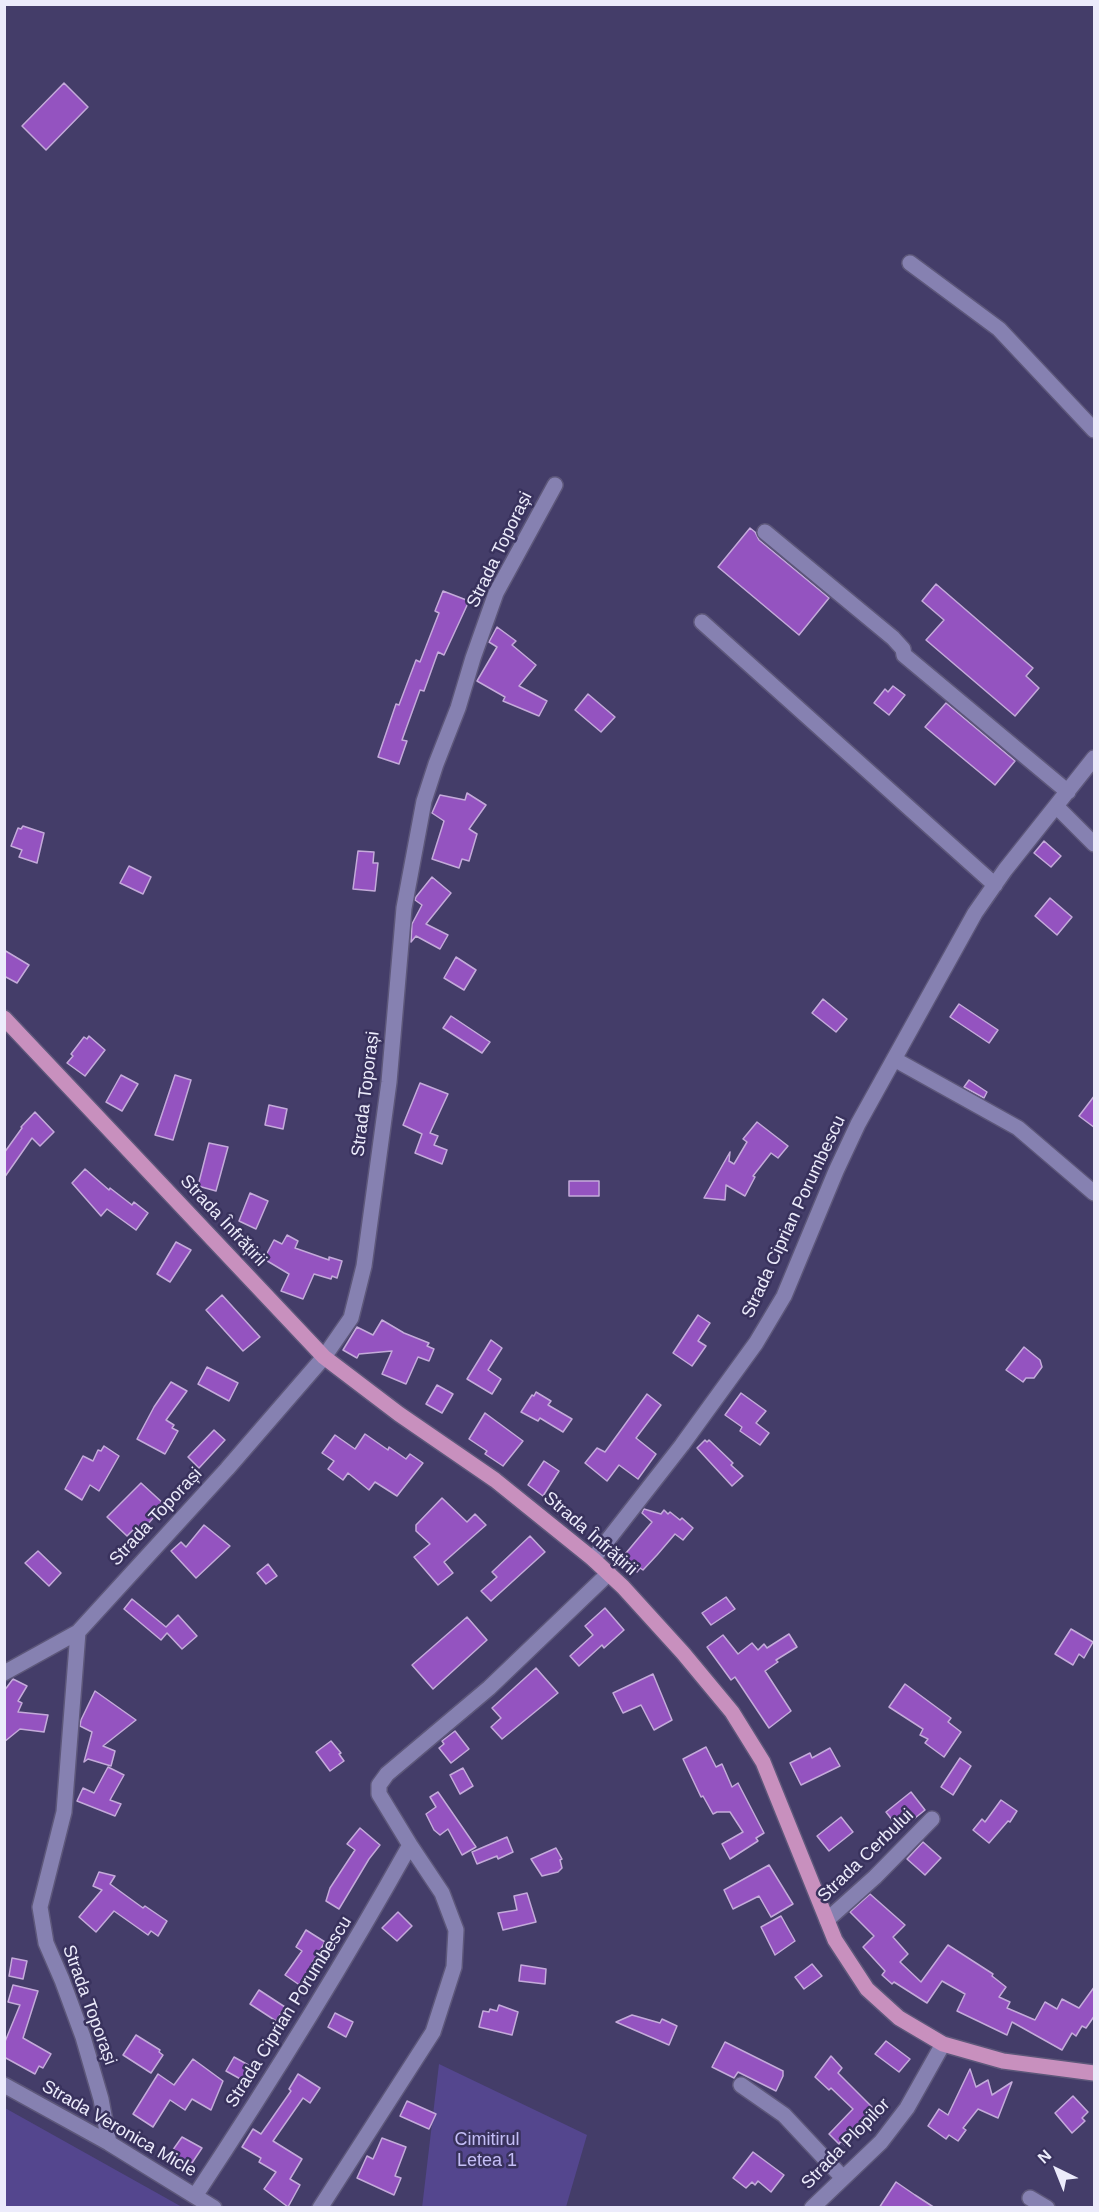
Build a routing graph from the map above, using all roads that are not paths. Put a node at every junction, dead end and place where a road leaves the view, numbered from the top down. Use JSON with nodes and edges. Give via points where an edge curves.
{"nodes":[{"id":1,"x":910,"y":263,"type":"dead end"},
{"id":2,"x":1095,"y":430,"type":"edge"},
{"id":3,"x":555,"y":484,"type":"dead end"},
{"id":4,"x":765,"y":532,"type":"dead end"},
{"id":5,"x":702,"y":622,"type":"dead end"},
{"id":6,"x":1095,"y":758,"type":"edge"},
{"id":7,"x":1068,"y":792,"type":"junction"},
{"id":8,"x":1056,"y":806,"type":"junction"},
{"id":9,"x":1095,"y":844,"type":"edge"},
{"id":10,"x":995,"y":885,"type":"junction"},
{"id":11,"x":4,"y":1018,"type":"edge"},
{"id":12,"x":894,"y":1059,"type":"junction"},
{"id":13,"x":1095,"y":1193,"type":"edge"},
{"id":14,"x":324,"y":1358,"type":"junction"},
{"id":15,"x":593,"y":1559,"type":"junction"},
{"id":16,"x":609,"y":1573,"type":"junction"},
{"id":17,"x":78,"y":1632,"type":"junction"},
{"id":18,"x":4,"y":1673,"type":"edge"},
{"id":19,"x":932,"y":1819,"type":"dead end"},
{"id":20,"x":410,"y":1845,"type":"junction"},
{"id":21,"x":827,"y":1920,"type":"junction"},
{"id":22,"x":943,"y":2044,"type":"junction"},
{"id":23,"x":1095,"y":2073,"type":"edge"},
{"id":24,"x":4,"y":2085,"type":"edge"},
{"id":25,"x":741,"y":2085,"type":"dead end"},
{"id":26,"x":110,"y":2143,"type":"junction"},
{"id":27,"x":843,"y":2178,"type":"junction"},
{"id":28,"x":195,"y":2196,"type":"junction"},
{"id":29,"x":1030,"y":2198,"type":"dead end"},
{"id":30,"x":214,"y":2208,"type":"edge"},
{"id":31,"x":320,"y":2208,"type":"edge"},
{"id":32,"x":812,"y":2208,"type":"edge"},
{"id":33,"x":1047,"y":2208,"type":"edge"}],
"edges":[{"from":1,"to":2,"type":"street","via":[[999,329]]},
{"from":3,"to":14,"type":"street","name":"Strada Toporași","via":[[496,593],[424,801],[404,908],[389,1082],[364,1266],[351,1318]]},
{"from":4,"to":7,"type":"street"},
{"from":5,"to":10,"type":"street"},
{"from":6,"to":7,"type":"street","name":"Strada Ciprian Porumbescu"},
{"from":7,"to":8,"type":"street","name":"Strada Ciprian Porumbescu"},
{"from":8,"to":9,"type":"street"},
{"from":8,"to":10,"type":"street","name":"Strada Ciprian Porumbescu"},
{"from":10,"to":12,"type":"street","name":"Strada Ciprian Porumbescu","via":[[975,913]]},
{"from":11,"to":14,"type":"main road","name":"Strada Înfrățirii"},
{"from":12,"to":13,"type":"street","via":[[1018,1128]]},
{"from":12,"to":15,"type":"street","name":"Strada Ciprian Porumbescu","via":[[836,1171],[784,1296],[756,1344]]},
{"from":14,"to":15,"type":"main road","name":"Strada Înfrățirii","via":[[495,1480]]},
{"from":14,"to":17,"type":"street","name":"Strada Toporași"},
{"from":15,"to":16,"type":"main road","name":"Strada Înfrățirii"},
{"from":16,"to":20,"type":"street","via":[[489,1688],[387,1774],[379,1785],[379,1794]]},
{"from":16,"to":21,"type":"main road","name":"Strada Înfrățirii","via":[[732,1712],[763,1762]]},
{"from":17,"to":18,"type":"street","name":"Strada Toporași"},
{"from":17,"to":26,"type":"street","name":"Strada Toporași","via":[[64,1812],[40,1907],[46,1943],[82,2037]]},
{"from":19,"to":21,"type":"street","name":"Strada Cerbului"},
{"from":20,"to":28,"type":"street","name":"Strada Ciprian Porumbescu","via":[[269,2084]]},
{"from":20,"to":31,"type":"street","via":[[442,1893],[456,1930],[454,1967],[433,2032]]},
{"from":21,"to":22,"type":"main road","name":"Strada Înfrățirii","via":[[835,1940],[867,1989],[899,2018]]},
{"from":22,"to":23,"type":"main road","name":"Strada Înfrățirii","via":[[1004,2061]]},
{"from":22,"to":27,"type":"street","name":"Strada Plopilor","via":[[907,2108],[881,2142]]},
{"from":24,"to":26,"type":"street","name":"Strada Veronica Micle"},
{"from":25,"to":27,"type":"street","via":[[784,2115]]},
{"from":26,"to":28,"type":"street","name":"Strada Veronica Micle"},
{"from":27,"to":32,"type":"street","name":"Strada Plopilor"},
{"from":28,"to":30,"type":"street","name":"Strada Veronica Micle"},
{"from":29,"to":33,"type":"street"}]}
